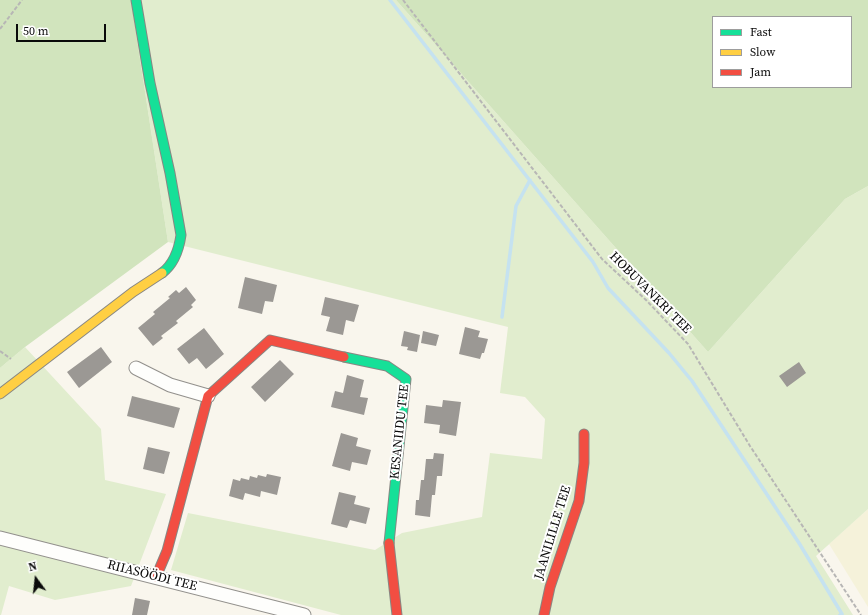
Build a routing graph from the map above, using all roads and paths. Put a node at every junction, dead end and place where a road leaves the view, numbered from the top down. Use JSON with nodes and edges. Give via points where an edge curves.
{"nodes":[{"id":1,"x":22,"y":0,"type":"edge"},
{"id":2,"x":136,"y":0,"type":"edge"},
{"id":3,"x":403,"y":0,"type":"edge"},
{"id":4,"x":0,"y":29,"type":"edge"},
{"id":5,"x":0,"y":351,"type":"edge"},
{"id":6,"x":11,"y":360,"type":"dead end"},
{"id":7,"x":136,"y":368,"type":"dead end"},
{"id":8,"x":0,"y":394,"type":"edge"},
{"id":9,"x":208,"y":396,"type":"junction"},
{"id":10,"x":584,"y":434,"type":"dead end"},
{"id":11,"x":0,"y":538,"type":"edge"},
{"id":12,"x":156,"y":577,"type":"junction"},
{"id":13,"x":304,"y":615,"type":"edge"},
{"id":14,"x":397,"y":615,"type":"edge"},
{"id":15,"x":544,"y":615,"type":"edge"},
{"id":16,"x":861,"y":615,"type":"edge"}],
"edges":[{"from":1,"to":4,"type":"path"},
{"from":2,"to":8,"type":"street","via":[[150,83],[179,220],[181,235],[177,253],[164,270]]},
{"from":3,"to":16,"type":"path","name":"HOBUVANKRI TEE","via":[[602,259],[688,344],[750,446]]},
{"from":5,"to":6,"type":"path"},
{"from":7,"to":9,"type":"street","via":[[170,385]]},
{"from":9,"to":12,"type":"street","via":[[167,551]]},
{"from":9,"to":14,"type":"street","name":"KESANIIDU TEE","via":[[270,340],[386,366],[406,379],[389,546]]},
{"from":10,"to":15,"type":"street","name":"JAANILILLE TEE","via":[[584,463],[578,501],[550,587]]},
{"from":11,"to":12,"type":"street","name":"RIIASÖÖDI TEE"},
{"from":12,"to":13,"type":"street","name":"RIIASÖÖDI TEE"}]}
